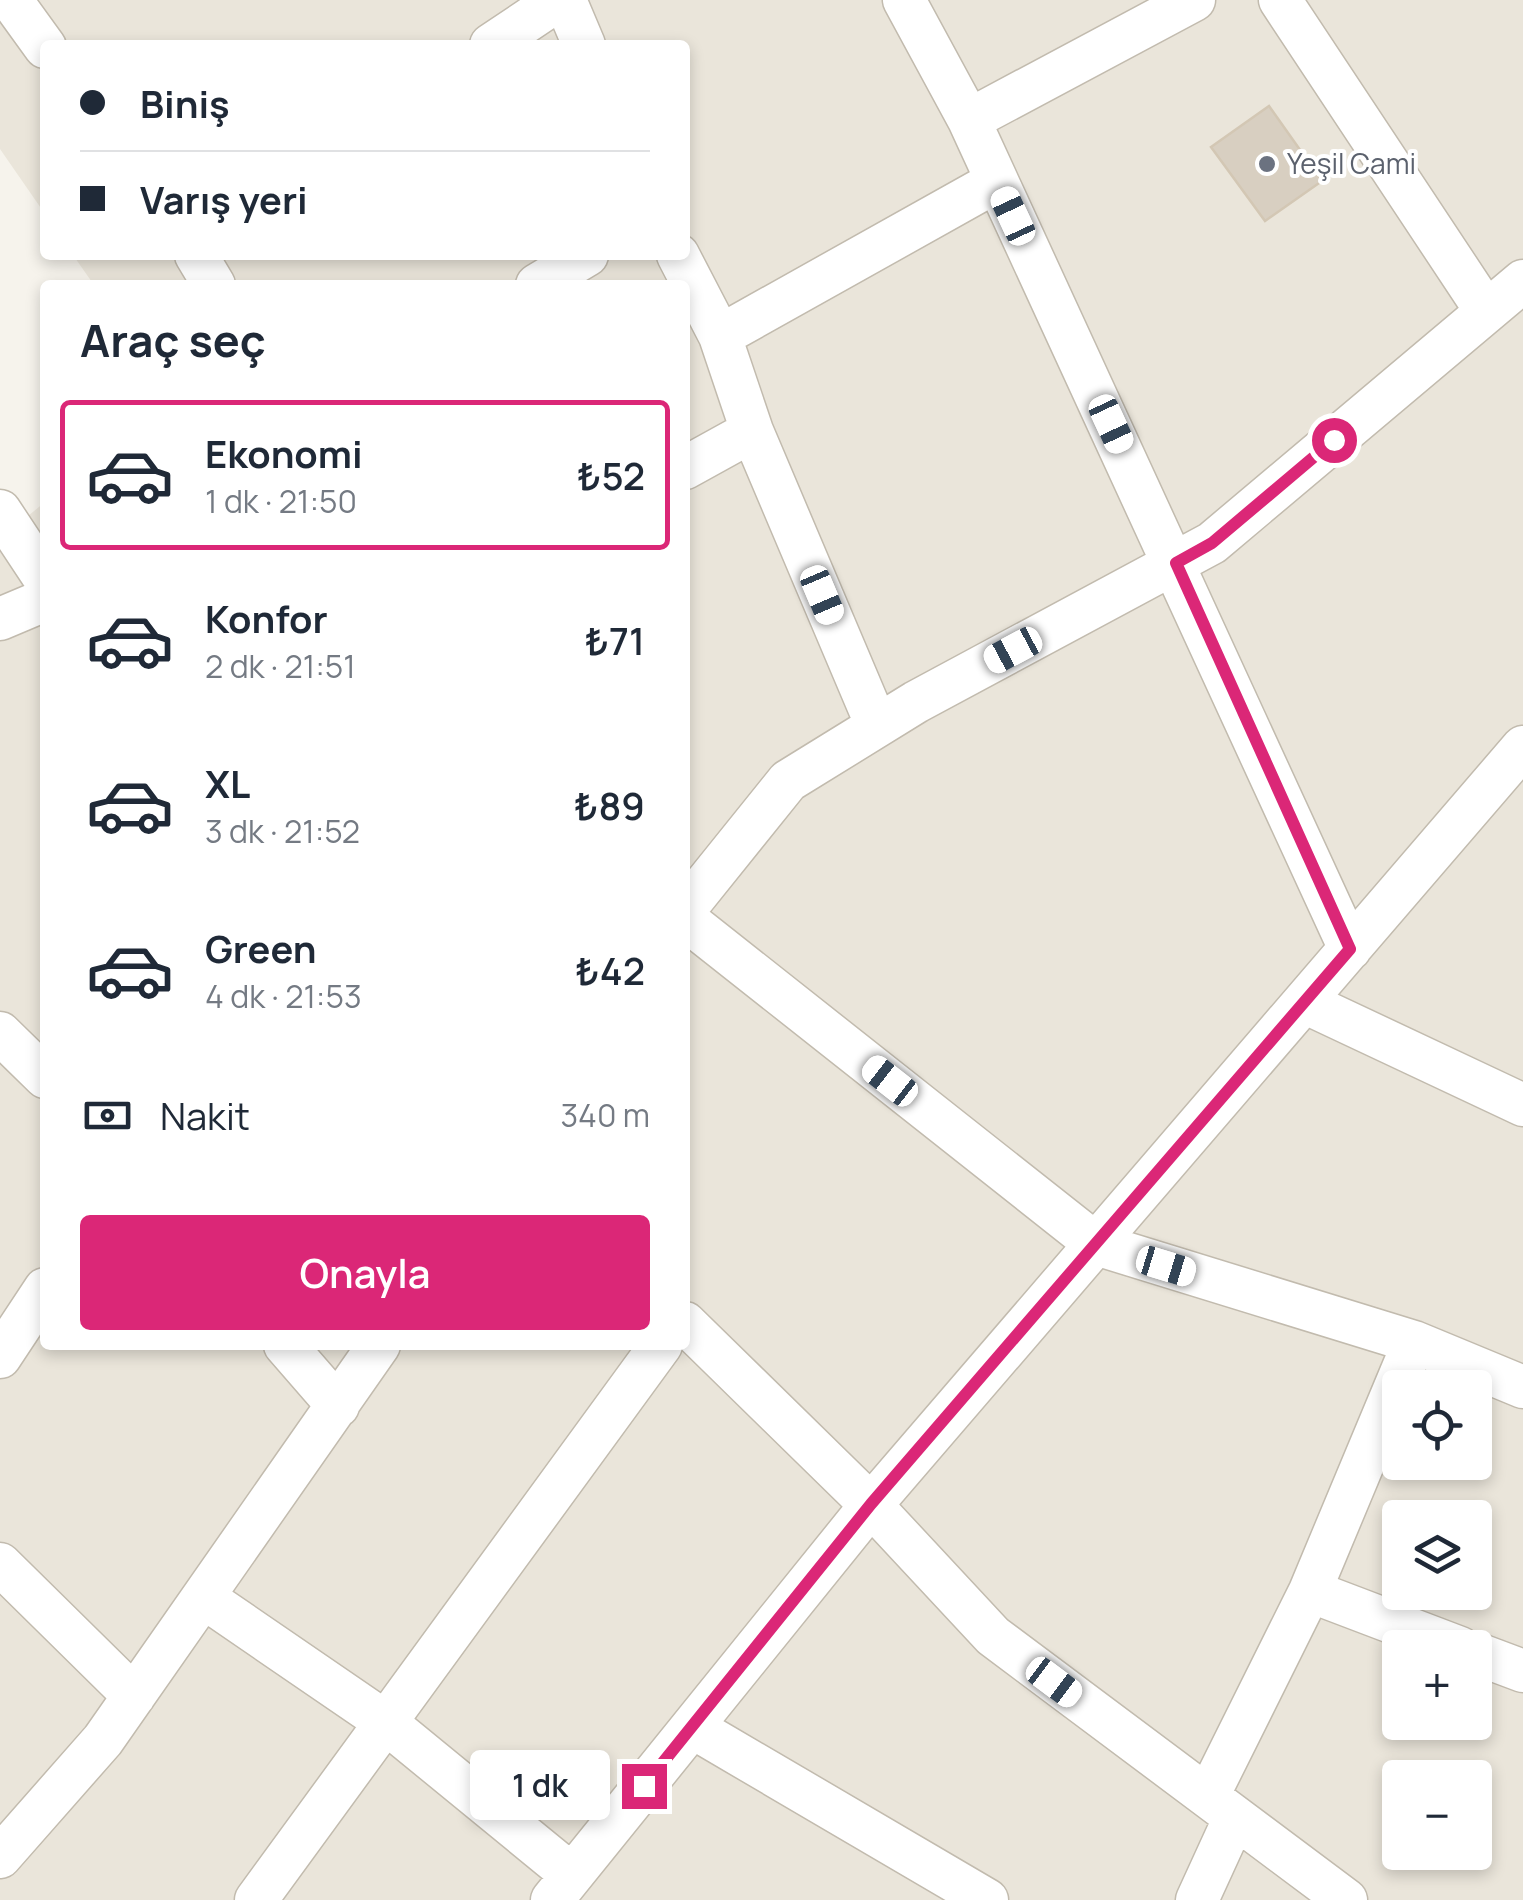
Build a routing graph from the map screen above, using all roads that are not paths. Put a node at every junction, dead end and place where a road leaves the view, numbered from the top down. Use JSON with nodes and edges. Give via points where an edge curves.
{"nodes":[{"id":1,"x":11,"y":0,"type":"edge"},
{"id":2,"x":561,"y":0,"type":"edge"},
{"id":3,"x":904,"y":0,"type":"edge"},
{"id":4,"x":1194,"y":0,"type":"edge"},
{"id":5,"x":1280,"y":0,"type":"edge"},
{"id":6,"x":40,"y":40,"type":"edge"},
{"id":7,"x":499,"y":40,"type":"edge"},
{"id":8,"x":581,"y":40,"type":"edge"},
{"id":9,"x":969,"y":120,"type":"junction"},
{"id":10,"x":997,"y":181,"type":"junction"},
{"id":11,"x":579,"y":260,"type":"edge"},
{"id":12,"x":681,"y":260,"type":"edge"},
{"id":13,"x":545,"y":280,"type":"edge"},
{"id":14,"x":1523,"y":282,"type":"edge"},
{"id":15,"x":1486,"y":312,"type":"junction"},
{"id":16,"x":720,"y":336,"type":"junction"},
{"id":17,"x":752,"y":431,"type":"junction"},
{"id":18,"x":690,"y":465,"type":"edge"},
{"id":19,"x":0,"y":511,"type":"edge"},
{"id":20,"x":1176,"y":563,"type":"junction"},
{"id":21,"x":40,"y":571,"type":"edge"},
{"id":22,"x":40,"y":602,"type":"edge"},
{"id":23,"x":0,"y":619,"type":"edge"},
{"id":24,"x":877,"y":726,"type":"junction"},
{"id":25,"x":1523,"y":747,"type":"edge"},
{"id":26,"x":690,"y":901,"type":"edge"},
{"id":27,"x":690,"y":909,"type":"edge"},
{"id":28,"x":1350,"y":949,"type":"junction"},
{"id":29,"x":1304,"y":1002,"type":"junction"},
{"id":30,"x":4,"y":1045,"type":"edge"},
{"id":31,"x":40,"y":1073,"type":"edge"},
{"id":32,"x":1523,"y":1104,"type":"edge"},
{"id":33,"x":1096,"y":1244,"type":"junction"},
{"id":34,"x":40,"y":1298,"type":"edge"},
{"id":35,"x":690,"y":1328,"type":"edge"},
{"id":36,"x":1414,"y":1342,"type":"junction"},
{"id":37,"x":289,"y":1350,"type":"edge"},
{"id":38,"x":377,"y":1350,"type":"edge"},
{"id":39,"x":658,"y":1350,"type":"edge"},
{"id":40,"x":0,"y":1358,"type":"edge"},
{"id":41,"x":1523,"y":1387,"type":"edge"},
{"id":42,"x":338,"y":1406,"type":"junction"},
{"id":43,"x":871,"y":1504,"type":"junction"},
{"id":44,"x":0,"y":1564,"type":"edge"},
{"id":45,"x":1310,"y":1592,"type":"junction"},
{"id":46,"x":203,"y":1597,"type":"junction"},
{"id":47,"x":1412,"y":1630,"type":"edge"},
{"id":48,"x":1492,"y":1659,"type":"edge"},
{"id":49,"x":1523,"y":1671,"type":"edge"},
{"id":50,"x":134,"y":1696,"type":"junction"},
{"id":51,"x":384,"y":1722,"type":"junction"},
{"id":52,"x":692,"y":1727,"type":"junction"},
{"id":53,"x":1221,"y":1807,"type":"junction"},
{"id":54,"x":0,"y":1857,"type":"edge"},
{"id":55,"x":562,"y":1887,"type":"edge"},
{"id":56,"x":256,"y":1900,"type":"edge"},
{"id":57,"x":986,"y":1900,"type":"edge"},
{"id":58,"x":1197,"y":1900,"type":"edge"},
{"id":59,"x":1346,"y":1900,"type":"edge"}],
"edges":[{"from":1,"to":6,"type":"street"},
{"from":2,"to":7,"type":"street"},
{"from":2,"to":8,"type":"street"},
{"from":3,"to":9,"type":"street"},
{"from":4,"to":9,"type":"street"},
{"from":5,"to":15,"type":"street"},
{"from":9,"to":10,"type":"street"},
{"from":10,"to":16,"type":"street"},
{"from":10,"to":20,"type":"street"},
{"from":11,"to":13,"type":"street"},
{"from":12,"to":16,"type":"street"},
{"from":14,"to":15,"type":"street"},
{"from":15,"to":20,"type":"street","via":[[1212,543]]},
{"from":16,"to":17,"type":"street"},
{"from":17,"to":18,"type":"street"},
{"from":17,"to":24,"type":"street"},
{"from":19,"to":21,"type":"street"},
{"from":20,"to":24,"type":"street"},
{"from":20,"to":28,"type":"street"},
{"from":22,"to":23,"type":"street"},
{"from":24,"to":26,"type":"street","via":[[788,781]]},
{"from":25,"to":28,"type":"street"},
{"from":27,"to":33,"type":"street"},
{"from":28,"to":29,"type":"street"},
{"from":29,"to":32,"type":"street"},
{"from":29,"to":33,"type":"street"},
{"from":30,"to":31,"type":"street"},
{"from":33,"to":36,"type":"street"},
{"from":33,"to":43,"type":"street"},
{"from":34,"to":40,"type":"street"},
{"from":35,"to":43,"type":"street"},
{"from":36,"to":41,"type":"street"},
{"from":36,"to":45,"type":"street"},
{"from":37,"to":42,"type":"street"},
{"from":38,"to":42,"type":"street"},
{"from":39,"to":51,"type":"street"},
{"from":42,"to":46,"type":"street"},
{"from":43,"to":52,"type":"street"},
{"from":43,"to":53,"type":"street","via":[[993,1636]]},
{"from":44,"to":50,"type":"street"},
{"from":45,"to":47,"type":"street"},
{"from":45,"to":53,"type":"street"},
{"from":46,"to":50,"type":"street"},
{"from":46,"to":51,"type":"street"},
{"from":48,"to":49,"type":"street"},
{"from":50,"to":54,"type":"street"},
{"from":51,"to":55,"type":"street"},
{"from":51,"to":56,"type":"street"},
{"from":52,"to":55,"type":"street"},
{"from":52,"to":57,"type":"street"},
{"from":53,"to":58,"type":"street"},
{"from":53,"to":59,"type":"street"}]}
